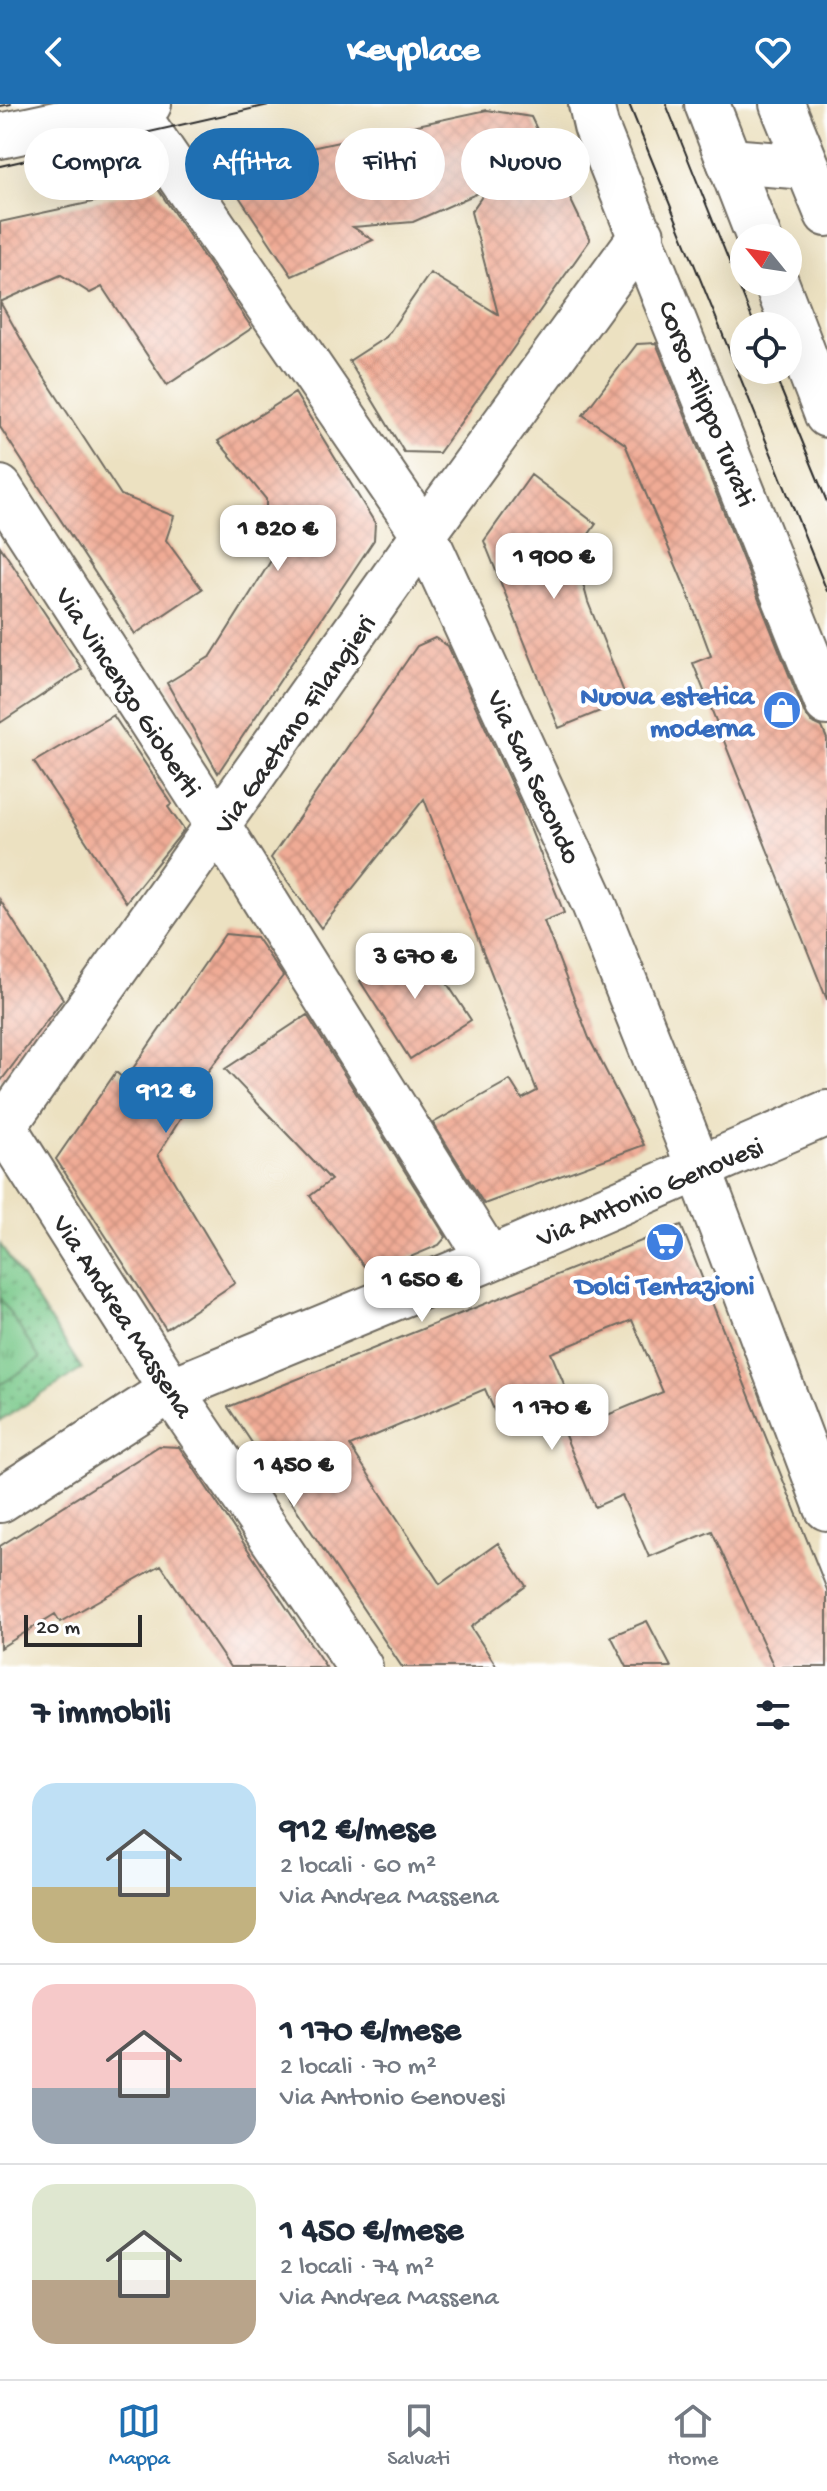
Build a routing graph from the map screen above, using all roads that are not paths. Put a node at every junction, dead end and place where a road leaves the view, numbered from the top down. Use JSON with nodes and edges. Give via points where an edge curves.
{"nodes":[{"id":1,"x":591,"y":104,"type":"edge"},
{"id":2,"x":707,"y":104,"type":"edge"},
{"id":3,"x":782,"y":104,"type":"edge"},
{"id":4,"x":137,"y":105,"type":"edge"},
{"id":5,"x":0,"y":136,"type":"edge"},
{"id":6,"x":729,"y":161,"type":"junction"},
{"id":7,"x":808,"y":167,"type":"junction"},
{"id":8,"x":827,"y":214,"type":"edge"},
{"id":9,"x":754,"y":224,"type":"edge"},
{"id":10,"x":642,"y":235,"type":"junction"},
{"id":11,"x":781,"y":296,"type":"edge"},
{"id":12,"x":827,"y":415,"type":"edge"},
{"id":13,"x":0,"y":488,"type":"edge"},
{"id":14,"x":424,"y":534,"type":"junction"},
{"id":15,"x":827,"y":703,"type":"edge"},
{"id":16,"x":219,"y":827,"type":"junction"},
{"id":17,"x":827,"y":1113,"type":"edge"},
{"id":18,"x":2,"y":1128,"type":"edge"},
{"id":19,"x":699,"y":1168,"type":"junction"},
{"id":20,"x":489,"y":1259,"type":"junction"},
{"id":21,"x":171,"y":1390,"type":"junction"},
{"id":22,"x":0,"y":1500,"type":"edge"},
{"id":23,"x":827,"y":1508,"type":"edge"},
{"id":24,"x":360,"y":1667,"type":"edge"}],
"edges":[{"from":1,"to":10,"type":"street","name":"Corso Filippo Turati"},
{"from":2,"to":6,"type":"street"},
{"from":3,"to":7,"type":"street"},
{"from":4,"to":5,"type":"street"},
{"from":4,"to":14,"type":"street","name":"Via San Secondo"},
{"from":6,"to":7,"type":"street"},
{"from":6,"to":9,"type":"street"},
{"from":7,"to":8,"type":"street"},
{"from":10,"to":14,"type":"street","name":"Via Gaetano Filangieri"},
{"from":10,"to":15,"type":"street","name":"Corso Filippo Turati"},
{"from":11,"to":12,"type":"street"},
{"from":13,"to":16,"type":"street","name":"Via Vincenzo Gioberti"},
{"from":14,"to":16,"type":"street","name":"Via Gaetano Filangieri"},
{"from":14,"to":19,"type":"street","name":"Via San Secondo","via":[[594,904]]},
{"from":16,"to":18,"type":"street","name":"Via Gaetano Filangieri"},
{"from":16,"to":20,"type":"street","name":"Via Vincenzo Gioberti"},
{"from":17,"to":19,"type":"street","name":"Via Antonio Genovesi"},
{"from":18,"to":21,"type":"street","name":"Via Andrea Massena"},
{"from":19,"to":20,"type":"street","name":"Via Antonio Genovesi"},
{"from":19,"to":23,"type":"street","name":"Via San Secondo"},
{"from":20,"to":21,"type":"street","name":"Via Antonio Genovesi"},
{"from":21,"to":22,"type":"street","name":"Via Antonio Genovesi"},
{"from":21,"to":24,"type":"street","name":"Via Andrea Massena"}]}
